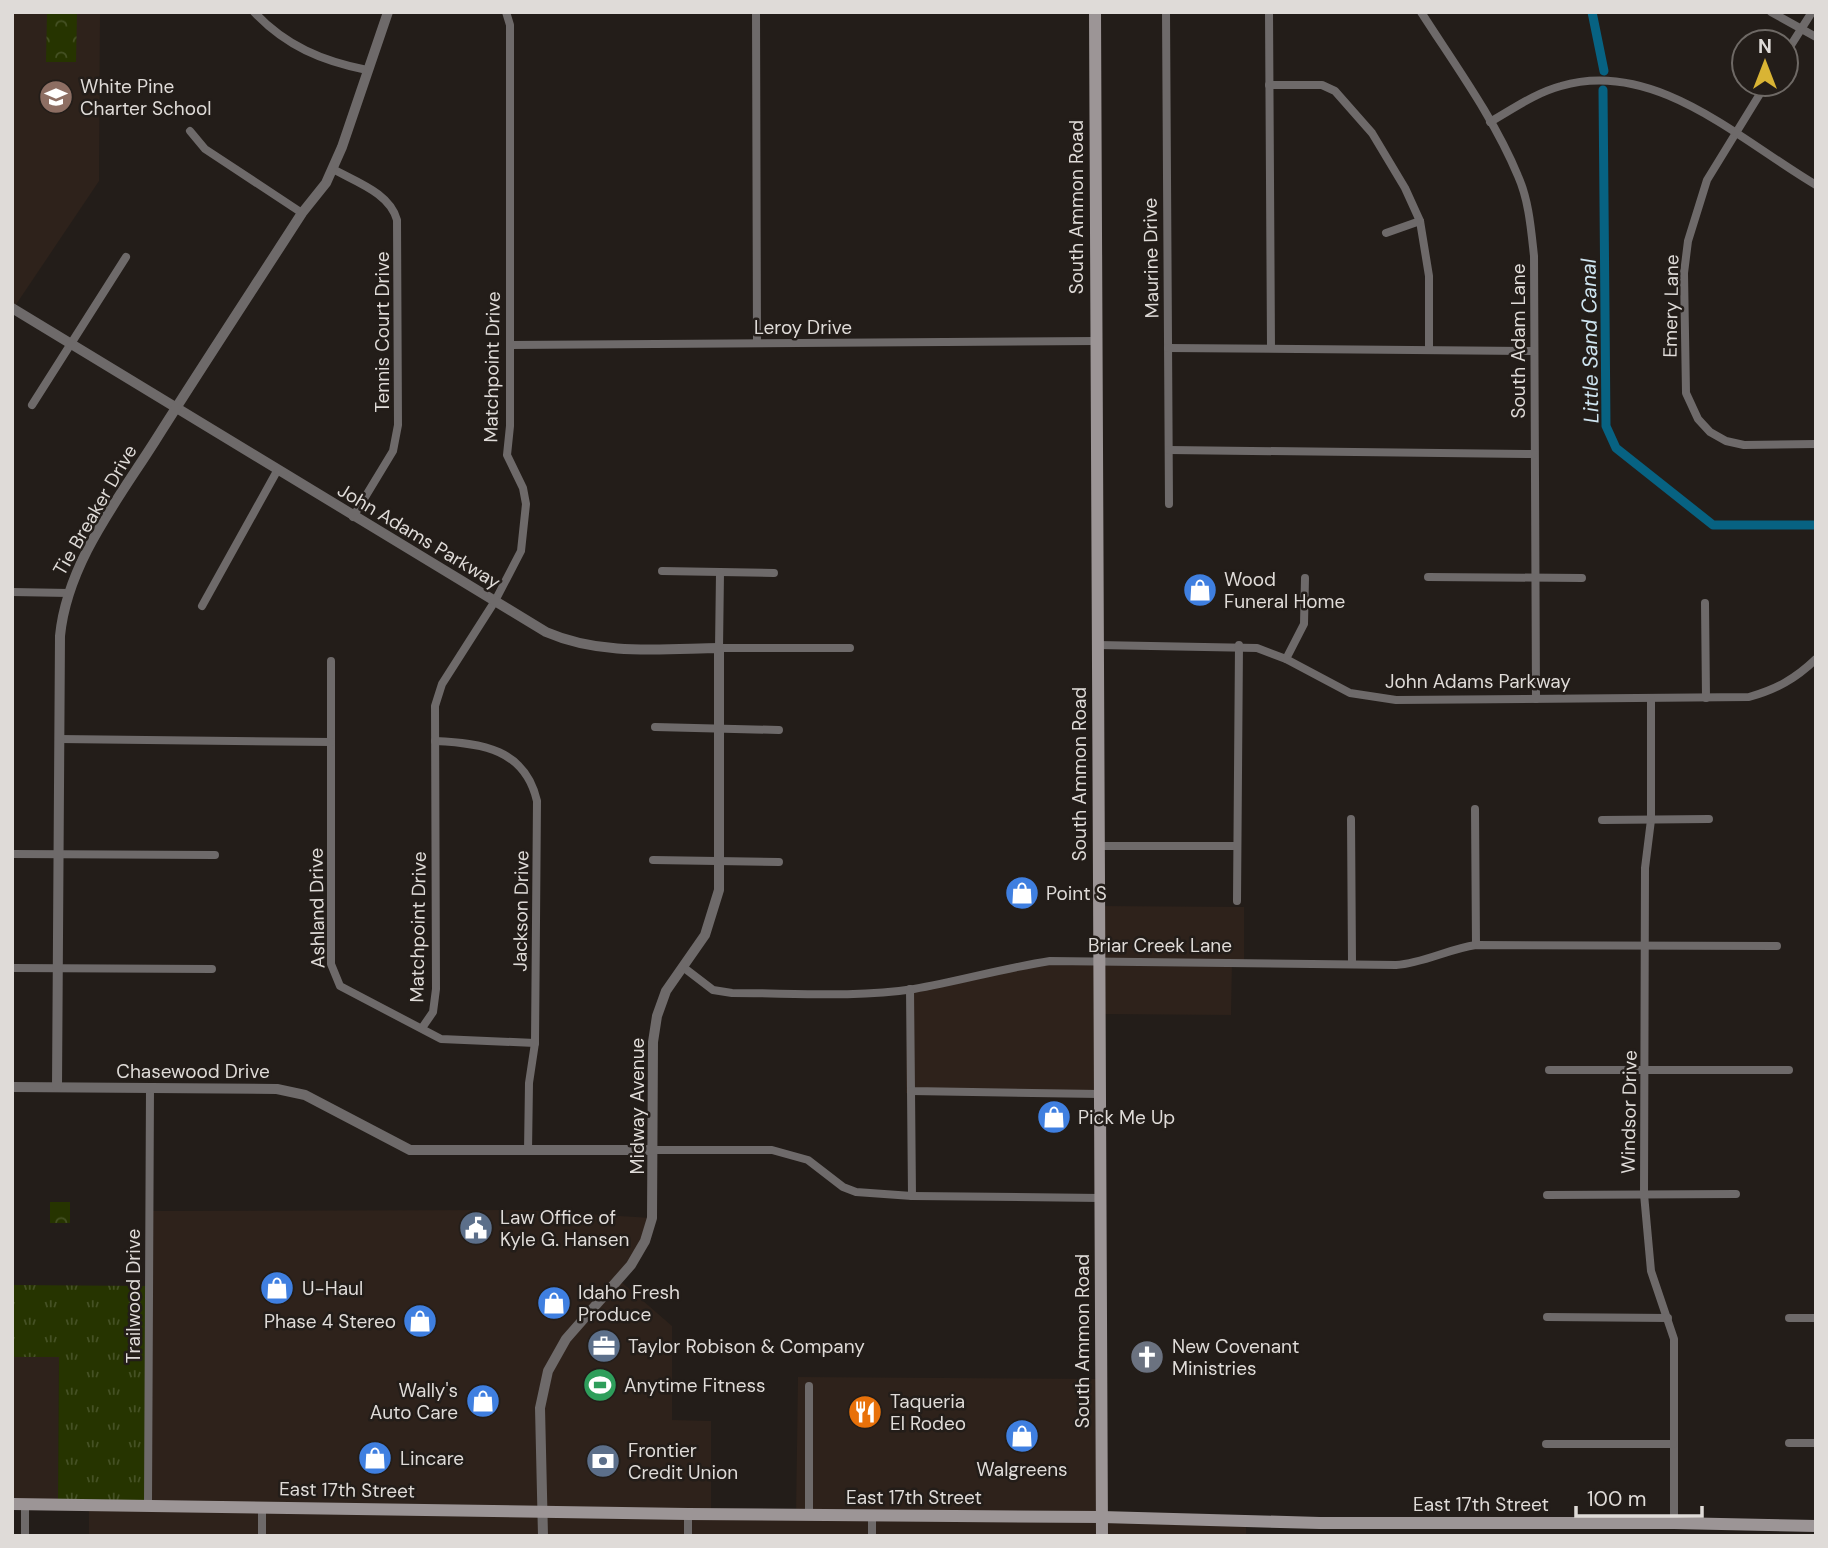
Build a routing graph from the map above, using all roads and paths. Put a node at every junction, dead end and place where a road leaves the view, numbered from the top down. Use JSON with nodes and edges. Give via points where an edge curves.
{"nodes":[{"id":1,"x":388,"y":12,"type":"edge"},
{"id":2,"x":506,"y":12,"type":"edge"},
{"id":3,"x":756,"y":12,"type":"edge"},
{"id":4,"x":1095,"y":12,"type":"edge"},
{"id":5,"x":1166,"y":12,"type":"edge"},
{"id":6,"x":1269,"y":12,"type":"edge"},
{"id":7,"x":1420,"y":12,"type":"edge"},
{"id":8,"x":1771,"y":12,"type":"edge"},
{"id":9,"x":1812,"y":12,"type":"edge"},
{"id":10,"x":257,"y":13,"type":"edge"},
{"id":11,"x":1801,"y":29,"type":"junction"},
{"id":12,"x":1816,"y":37,"type":"edge"},
{"id":13,"x":367,"y":70,"type":"junction"},
{"id":14,"x":1269,"y":85,"type":"junction"},
{"id":15,"x":1757,"y":98,"type":"edge"},
{"id":16,"x":1490,"y":122,"type":"junction"},
{"id":17,"x":190,"y":131,"type":"dead end"},
{"id":18,"x":1734,"y":134,"type":"junction"},
{"id":19,"x":332,"y":169,"type":"junction"},
{"id":20,"x":1816,"y":185,"type":"edge"},
{"id":21,"x":302,"y":213,"type":"junction"},
{"id":22,"x":1420,"y":221,"type":"junction"},
{"id":23,"x":1386,"y":233,"type":"dead end"},
{"id":24,"x":126,"y":257,"type":"dead end"},
{"id":25,"x":12,"y":308,"type":"edge"},
{"id":26,"x":1096,"y":341,"type":"junction"},
{"id":27,"x":757,"y":343,"type":"junction"},
{"id":28,"x":71,"y":345,"type":"junction"},
{"id":29,"x":510,"y":345,"type":"junction"},
{"id":30,"x":1168,"y":348,"type":"junction"},
{"id":31,"x":1271,"y":348,"type":"junction"},
{"id":32,"x":1429,"y":349,"type":"junction"},
{"id":33,"x":1534,"y":351,"type":"junction"},
{"id":34,"x":32,"y":405,"type":"dead end"},
{"id":35,"x":175,"y":409,"type":"junction"},
{"id":36,"x":1816,"y":444,"type":"edge"},
{"id":37,"x":1169,"y":450,"type":"junction"},
{"id":38,"x":1533,"y":454,"type":"junction"},
{"id":39,"x":277,"y":471,"type":"junction"},
{"id":40,"x":1169,"y":504,"type":"dead end"},
{"id":41,"x":352,"y":517,"type":"junction"},
{"id":42,"x":662,"y":571,"type":"dead end"},
{"id":43,"x":720,"y":573,"type":"junction"},
{"id":44,"x":774,"y":573,"type":"dead end"},
{"id":45,"x":1428,"y":577,"type":"dead end"},
{"id":46,"x":1535,"y":577,"type":"junction"},
{"id":47,"x":1305,"y":578,"type":"dead end"},
{"id":48,"x":1582,"y":578,"type":"dead end"},
{"id":49,"x":12,"y":592,"type":"edge"},
{"id":50,"x":69,"y":593,"type":"junction"},
{"id":51,"x":495,"y":601,"type":"junction"},
{"id":52,"x":1704,"y":603,"type":"dead end"},
{"id":53,"x":202,"y":606,"type":"dead end"},
{"id":54,"x":1098,"y":645,"type":"junction"},
{"id":55,"x":1239,"y":645,"type":"junction"},
{"id":56,"x":719,"y":648,"type":"junction"},
{"id":57,"x":850,"y":648,"type":"dead end"},
{"id":58,"x":1286,"y":659,"type":"junction"},
{"id":59,"x":1816,"y":659,"type":"edge"},
{"id":60,"x":331,"y":661,"type":"dead end"},
{"id":61,"x":1651,"y":698,"type":"junction"},
{"id":62,"x":1706,"y":698,"type":"junction"},
{"id":63,"x":1536,"y":699,"type":"junction"},
{"id":64,"x":655,"y":727,"type":"dead end"},
{"id":65,"x":719,"y":728,"type":"junction"},
{"id":66,"x":779,"y":730,"type":"dead end"},
{"id":67,"x":59,"y":739,"type":"junction"},
{"id":68,"x":435,"y":741,"type":"junction"},
{"id":69,"x":331,"y":742,"type":"junction"},
{"id":70,"x":1475,"y":809,"type":"dead end"},
{"id":71,"x":1351,"y":819,"type":"dead end"},
{"id":72,"x":1602,"y":820,"type":"dead end"},
{"id":73,"x":1651,"y":820,"type":"junction"},
{"id":74,"x":1709,"y":820,"type":"dead end"},
{"id":75,"x":1100,"y":846,"type":"junction"},
{"id":76,"x":1237,"y":846,"type":"junction"},
{"id":77,"x":12,"y":854,"type":"edge"},
{"id":78,"x":59,"y":854,"type":"junction"},
{"id":79,"x":215,"y":855,"type":"dead end"},
{"id":80,"x":653,"y":860,"type":"dead end"},
{"id":81,"x":719,"y":861,"type":"junction"},
{"id":82,"x":779,"y":862,"type":"dead end"},
{"id":83,"x":1237,"y":901,"type":"dead end"},
{"id":84,"x":1476,"y":945,"type":"junction"},
{"id":85,"x":1645,"y":946,"type":"junction"},
{"id":86,"x":1777,"y":946,"type":"dead end"},
{"id":87,"x":1099,"y":959,"type":"junction"},
{"id":88,"x":1352,"y":963,"type":"junction"},
{"id":89,"x":683,"y":967,"type":"junction"},
{"id":90,"x":12,"y":968,"type":"edge"},
{"id":91,"x":57,"y":968,"type":"junction"},
{"id":92,"x":212,"y":969,"type":"dead end"},
{"id":93,"x":911,"y":989,"type":"junction"},
{"id":94,"x":422,"y":1028,"type":"junction"},
{"id":95,"x":535,"y":1043,"type":"junction"},
{"id":96,"x":1549,"y":1070,"type":"dead end"},
{"id":97,"x":1646,"y":1070,"type":"junction"},
{"id":98,"x":1789,"y":1070,"type":"dead end"},
{"id":99,"x":12,"y":1087,"type":"edge"},
{"id":100,"x":57,"y":1087,"type":"junction"},
{"id":101,"x":150,"y":1088,"type":"junction"},
{"id":102,"x":911,"y":1091,"type":"junction"},
{"id":103,"x":1099,"y":1094,"type":"junction"},
{"id":104,"x":654,"y":1150,"type":"junction"},
{"id":105,"x":528,"y":1151,"type":"junction"},
{"id":106,"x":1736,"y":1194,"type":"dead end"},
{"id":107,"x":1547,"y":1195,"type":"dead end"},
{"id":108,"x":1644,"y":1195,"type":"junction"},
{"id":109,"x":912,"y":1196,"type":"junction"},
{"id":110,"x":1101,"y":1198,"type":"junction"},
{"id":111,"x":1547,"y":1317,"type":"dead end"},
{"id":112,"x":1668,"y":1318,"type":"junction"},
{"id":113,"x":1789,"y":1318,"type":"dead end"},
{"id":114,"x":1816,"y":1318,"type":"edge"},
{"id":115,"x":809,"y":1386,"type":"dead end"},
{"id":116,"x":1789,"y":1443,"type":"dead end"},
{"id":117,"x":1816,"y":1443,"type":"edge"},
{"id":118,"x":1546,"y":1444,"type":"dead end"},
{"id":119,"x":1673,"y":1444,"type":"junction"},
{"id":120,"x":19,"y":1504,"type":"edge"},
{"id":121,"x":148,"y":1505,"type":"junction"},
{"id":122,"x":262,"y":1507,"type":"junction"},
{"id":123,"x":543,"y":1512,"type":"junction"},
{"id":124,"x":688,"y":1514,"type":"junction"},
{"id":125,"x":809,"y":1516,"type":"junction"},
{"id":126,"x":872,"y":1516,"type":"junction"},
{"id":127,"x":1102,"y":1517,"type":"junction"},
{"id":128,"x":1674,"y":1523,"type":"junction"},
{"id":129,"x":1816,"y":1526,"type":"edge"},
{"id":130,"x":25,"y":1536,"type":"edge"},
{"id":131,"x":262,"y":1536,"type":"edge"},
{"id":132,"x":543,"y":1536,"type":"edge"},
{"id":133,"x":688,"y":1536,"type":"edge"},
{"id":134,"x":872,"y":1536,"type":"edge"},
{"id":135,"x":1102,"y":1536,"type":"edge"}],
"edges":[{"from":1,"to":13,"type":"street","name":"Tie Breaker Drive"},
{"from":2,"to":29,"type":"street","name":"Matchpoint Drive","via":[[510,25]]},
{"from":3,"to":27,"type":"street"},
{"from":4,"to":26,"type":"main road","name":"South Ammon Road"},
{"from":5,"to":30,"type":"street","name":"Maurine Drive"},
{"from":6,"to":14,"type":"street"},
{"from":7,"to":16,"type":"street","name":"South Adam Lane"},
{"from":8,"to":11,"type":"street"},
{"from":9,"to":11,"type":"street"},
{"from":10,"to":13,"type":"street","via":[[302,51]]},
{"from":11,"to":12,"type":"street"},
{"from":13,"to":19,"type":"street","name":"Tie Breaker Drive"},
{"from":14,"to":22,"type":"street","via":[[1322,85],[1346,99],[1372,133]]},
{"from":14,"to":31,"type":"street"},
{"from":15,"to":18,"type":"street","name":"Emery Lane"},
{"from":16,"to":18,"type":"street","via":[[1562,85],[1615,81],[1648,87]]},
{"from":16,"to":33,"type":"street","name":"South Adam Lane","via":[[1519,177],[1530,220]]},
{"from":17,"to":21,"type":"street","via":[[205,149]]},
{"from":18,"to":20,"type":"street"},
{"from":18,"to":36,"type":"street","name":"Emery Lane","via":[[1707,180],[1688,241],[1684,273],[1686,393],[1698,419],[1726,441]]},
{"from":19,"to":21,"type":"street","name":"Tie Breaker Drive"},
{"from":19,"to":41,"type":"street","name":"Tennis Court Drive","via":[[382,197],[397,220],[398,425],[393,451]]},
{"from":21,"to":35,"type":"street","name":"Tie Breaker Drive"},
{"from":22,"to":23,"type":"street"},
{"from":22,"to":32,"type":"street","via":[[1429,276]]},
{"from":24,"to":28,"type":"street"},
{"from":25,"to":28,"type":"street","name":"John Adams Parkway"},
{"from":26,"to":27,"type":"street","name":"Leroy Drive"},
{"from":26,"to":54,"type":"main road","name":"South Ammon Road"},
{"from":27,"to":29,"type":"street","name":"Leroy Drive"},
{"from":28,"to":34,"type":"street"},
{"from":28,"to":35,"type":"street","name":"John Adams Parkway"},
{"from":29,"to":51,"type":"street","name":"Matchpoint Drive","via":[[507,455],[523,488],[526,519],[521,551]]},
{"from":30,"to":31,"type":"street"},
{"from":30,"to":37,"type":"street","name":"Maurine Drive"},
{"from":31,"to":32,"type":"street"},
{"from":32,"to":33,"type":"street"},
{"from":33,"to":38,"type":"street","name":"South Adam Lane"},
{"from":35,"to":39,"type":"street","name":"John Adams Parkway"},
{"from":35,"to":50,"type":"street","name":"Tie Breaker Drive","via":[[93,542]]},
{"from":37,"to":38,"type":"street"},
{"from":37,"to":40,"type":"street","name":"Maurine Drive"},
{"from":38,"to":46,"type":"street","name":"South Adam Lane"},
{"from":39,"to":41,"type":"street","name":"John Adams Parkway"},
{"from":39,"to":53,"type":"street"},
{"from":41,"to":51,"type":"street","name":"John Adams Parkway"},
{"from":42,"to":43,"type":"street"},
{"from":43,"to":44,"type":"street"},
{"from":43,"to":56,"type":"street","name":"Midway Avenue"},
{"from":45,"to":46,"type":"street"},
{"from":46,"to":48,"type":"street"},
{"from":46,"to":63,"type":"street","name":"South Adam Lane"},
{"from":47,"to":58,"type":"street","via":[[1304,624]]},
{"from":49,"to":50,"type":"street"},
{"from":50,"to":67,"type":"street","name":"Tie Breaker Drive","via":[[60,636]]},
{"from":51,"to":56,"type":"street","name":"John Adams Parkway","via":[[547,632],[580,644],[621,649]]},
{"from":51,"to":68,"type":"street","name":"Matchpoint Drive","via":[[442,684],[435,706]]},
{"from":52,"to":62,"type":"street"},
{"from":54,"to":55,"type":"street","name":"John Adams Parkway"},
{"from":54,"to":75,"type":"main road","name":"South Ammon Road"},
{"from":55,"to":58,"type":"street","name":"John Adams Parkway"},
{"from":55,"to":76,"type":"street"},
{"from":56,"to":57,"type":"street","name":"John Adams Parkway"},
{"from":56,"to":65,"type":"street","name":"Midway Avenue"},
{"from":58,"to":63,"type":"street","name":"John Adams Parkway","via":[[1365,697]]},
{"from":59,"to":62,"type":"street","name":"John Adams Parkway","via":[[1773,691]]},
{"from":60,"to":69,"type":"street","name":"Ashland Drive"},
{"from":61,"to":62,"type":"street","name":"John Adams Parkway"},
{"from":61,"to":63,"type":"street","name":"John Adams Parkway"},
{"from":61,"to":73,"type":"street","name":"Windsor Drive"},
{"from":64,"to":65,"type":"street"},
{"from":65,"to":66,"type":"street"},
{"from":65,"to":81,"type":"street","name":"Midway Avenue"},
{"from":67,"to":69,"type":"street"},
{"from":67,"to":78,"type":"street","name":"Tie Breaker Drive"},
{"from":68,"to":94,"type":"street","name":"Matchpoint Drive","via":[[436,989],[433,1012]]},
{"from":68,"to":95,"type":"street","name":"Jackson Drive","via":[[478,743],[512,760],[533,784],[537,801]]},
{"from":69,"to":94,"type":"street","name":"Ashland Drive","via":[[334,976],[340,986]]},
{"from":70,"to":84,"type":"street"},
{"from":71,"to":88,"type":"street"},
{"from":72,"to":73,"type":"street"},
{"from":73,"to":74,"type":"street"},
{"from":73,"to":85,"type":"street","name":"Windsor Drive","via":[[1645,868]]},
{"from":75,"to":76,"type":"street"},
{"from":75,"to":87,"type":"main road","name":"South Ammon Road"},
{"from":76,"to":83,"type":"street"},
{"from":77,"to":78,"type":"street"},
{"from":78,"to":79,"type":"street"},
{"from":78,"to":91,"type":"street","name":"Tie Breaker Drive"},
{"from":80,"to":81,"type":"street"},
{"from":81,"to":82,"type":"street"},
{"from":81,"to":89,"type":"street","name":"Midway Avenue","via":[[713,913],[705,935]]},
{"from":84,"to":85,"type":"street","name":"Briar Creek Lane"},
{"from":84,"to":88,"type":"street","name":"Briar Creek Lane","via":[[1416,963]]},
{"from":85,"to":86,"type":"street","name":"Briar Creek Lane"},
{"from":85,"to":97,"type":"street","name":"Windsor Drive"},
{"from":87,"to":88,"type":"street","name":"Briar Creek Lane"},
{"from":87,"to":93,"type":"street","name":"Briar Creek Lane","via":[[1003,968]]},
{"from":87,"to":103,"type":"main road","name":"South Ammon Road"},
{"from":89,"to":93,"type":"street","name":"Briar Creek Lane","via":[[713,990],[732,993]]},
{"from":89,"to":104,"type":"street","name":"Midway Avenue","via":[[666,991],[657,1016]]},
{"from":90,"to":91,"type":"street"},
{"from":91,"to":92,"type":"street"},
{"from":91,"to":100,"type":"street","name":"Tie Breaker Drive"},
{"from":93,"to":102,"type":"street"},
{"from":94,"to":95,"type":"street","name":"Ashland Drive","via":[[441,1039]]},
{"from":95,"to":105,"type":"street","name":"Jackson Drive"},
{"from":96,"to":97,"type":"street"},
{"from":97,"to":98,"type":"street"},
{"from":97,"to":108,"type":"street","name":"Windsor Drive"},
{"from":99,"to":100,"type":"street","name":"Chasewood Drive"},
{"from":100,"to":101,"type":"street","name":"Chasewood Drive"},
{"from":101,"to":105,"type":"street","name":"Chasewood Drive","via":[[277,1088],[305,1095],[410,1150]]},
{"from":101,"to":121,"type":"street","name":"Trailwood Drive"},
{"from":102,"to":103,"type":"street"},
{"from":102,"to":109,"type":"street"},
{"from":103,"to":110,"type":"main road","name":"South Ammon Road"},
{"from":104,"to":105,"type":"street","name":"Chasewood Drive"},
{"from":104,"to":109,"type":"street","via":[[791,1153],[856,1192]]},
{"from":104,"to":123,"type":"street","name":"Midway Avenue","via":[[654,1207],[645,1241],[631,1265],[566,1339],[548,1371],[540,1408]]},
{"from":106,"to":108,"type":"street"},
{"from":107,"to":108,"type":"street"},
{"from":108,"to":112,"type":"street","name":"Windsor Drive","via":[[1651,1270]]},
{"from":109,"to":110,"type":"street"},
{"from":110,"to":127,"type":"main road","name":"South Ammon Road"},
{"from":111,"to":112,"type":"street"},
{"from":112,"to":119,"type":"street","name":"Windsor Drive","via":[[1674,1339]]},
{"from":113,"to":114,"type":"street"},
{"from":115,"to":125,"type":"street"},
{"from":116,"to":117,"type":"street"},
{"from":118,"to":119,"type":"street"},
{"from":119,"to":128,"type":"street","name":"Windsor Drive"},
{"from":120,"to":121,"type":"main road","name":"East 17th Street"},
{"from":120,"to":130,"type":"street"},
{"from":121,"to":122,"type":"main road","name":"East 17th Street"},
{"from":122,"to":123,"type":"main road","name":"East 17th Street"},
{"from":122,"to":131,"type":"street"},
{"from":123,"to":124,"type":"main road","name":"East 17th Street"},
{"from":123,"to":132,"type":"street","name":"Midway Avenue"},
{"from":124,"to":125,"type":"main road","name":"East 17th Street"},
{"from":124,"to":133,"type":"street"},
{"from":125,"to":126,"type":"main road","name":"East 17th Street"},
{"from":126,"to":127,"type":"main road","name":"East 17th Street"},
{"from":126,"to":134,"type":"street"},
{"from":127,"to":128,"type":"main road","name":"East 17th Street","via":[[1320,1523]]},
{"from":127,"to":135,"type":"main road","name":"South Ammon Road"},
{"from":128,"to":129,"type":"main road","name":"East 17th Street"}]}
